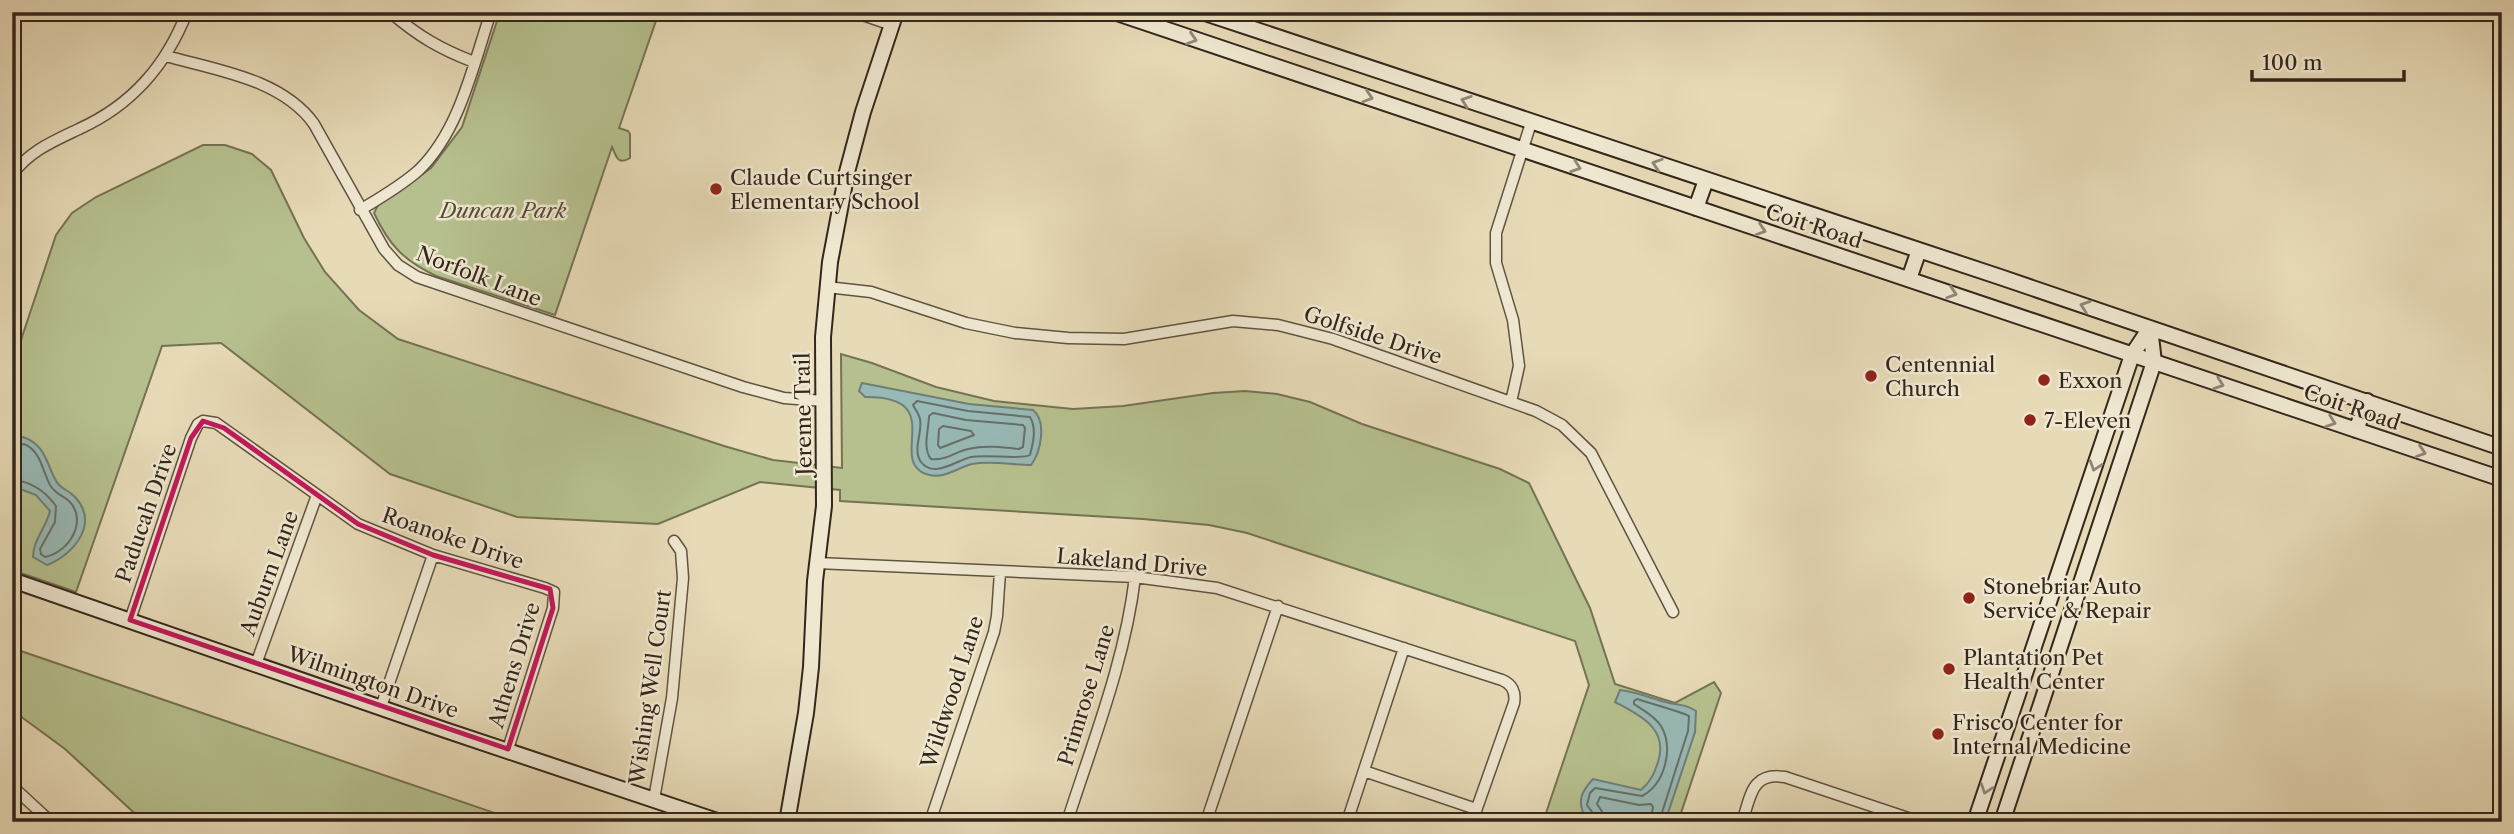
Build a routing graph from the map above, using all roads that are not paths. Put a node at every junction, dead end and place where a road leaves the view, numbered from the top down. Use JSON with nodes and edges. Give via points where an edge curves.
{"nodes":[{"id":1,"x":187,"y":12,"type":"edge"},
{"id":2,"x":390,"y":12,"type":"edge"},
{"id":3,"x":491,"y":12,"type":"edge"},
{"id":4,"x":854,"y":12,"type":"edge"},
{"id":5,"x":1202,"y":12,"type":"edge"},
{"id":6,"x":1124,"y":14,"type":"edge"},
{"id":7,"x":894,"y":19,"type":"edge"},
{"id":8,"x":166,"y":56,"type":"junction"},
{"id":9,"x":474,"y":62,"type":"junction"},
{"id":10,"x":1531,"y":123,"type":"junction"},
{"id":11,"x":1522,"y":149,"type":"junction"},
{"id":12,"x":12,"y":175,"type":"edge"},
{"id":13,"x":1706,"y":180,"type":"junction"},
{"id":14,"x":1696,"y":208,"type":"junction"},
{"id":15,"x":360,"y":210,"type":"junction"},
{"id":16,"x":1919,"y":250,"type":"junction"},
{"id":17,"x":1909,"y":279,"type":"junction"},
{"id":18,"x":827,"y":287,"type":"junction"},
{"id":19,"x":2150,"y":328,"type":"junction"},
{"id":20,"x":2132,"y":355,"type":"junction"},
{"id":21,"x":2154,"y":362,"type":"junction"},
{"id":22,"x":824,"y":401,"type":"junction"},
{"id":23,"x":2367,"y":401,"type":"junction"},
{"id":24,"x":1511,"y":402,"type":"junction"},
{"id":25,"x":203,"y":421,"type":"joint"},
{"id":26,"x":2356,"y":430,"type":"junction"},
{"id":27,"x":2502,"y":448,"type":"edge"},
{"id":28,"x":2502,"y":479,"type":"edge"},
{"id":29,"x":317,"y":495,"type":"junction"},
{"id":30,"x":674,"y":541,"type":"dead end"},
{"id":31,"x":2067,"y":547,"type":"junction"},
{"id":32,"x":433,"y":555,"type":"junction"},
{"id":33,"x":2091,"y":555,"type":"junction"},
{"id":34,"x":817,"y":563,"type":"junction"},
{"id":35,"x":1000,"y":572,"type":"junction"},
{"id":36,"x":1135,"y":577,"type":"junction"},
{"id":37,"x":12,"y":580,"type":"edge"},
{"id":38,"x":554,"y":592,"type":"joint"},
{"id":39,"x":1278,"y":606,"type":"junction"},
{"id":40,"x":1673,"y":612,"type":"dead end"},
{"id":41,"x":130,"y":620,"type":"junction"},
{"id":42,"x":1404,"y":648,"type":"junction"},
{"id":43,"x":256,"y":664,"type":"junction"},
{"id":44,"x":382,"y":707,"type":"junction"},
{"id":45,"x":508,"y":749,"type":"junction"},
{"id":46,"x":1364,"y":771,"type":"junction"},
{"id":47,"x":12,"y":786,"type":"edge"},
{"id":48,"x":654,"y":799,"type":"junction"},
{"id":49,"x":1476,"y":809,"type":"junction"},
{"id":50,"x":1886,"y":817,"type":"edge"},
{"id":51,"x":51,"y":822,"type":"edge"},
{"id":52,"x":720,"y":822,"type":"edge"},
{"id":53,"x":788,"y":822,"type":"edge"},
{"id":54,"x":930,"y":822,"type":"edge"},
{"id":55,"x":1067,"y":822,"type":"edge"},
{"id":56,"x":1206,"y":822,"type":"edge"},
{"id":57,"x":1347,"y":822,"type":"edge"},
{"id":58,"x":1472,"y":822,"type":"edge"},
{"id":59,"x":1742,"y":822,"type":"edge"},
{"id":60,"x":1920,"y":822,"type":"edge"},
{"id":61,"x":1975,"y":822,"type":"edge"},
{"id":62,"x":2002,"y":822,"type":"edge"}],
"edges":[{"from":1,"to":8,"type":"street"},
{"from":2,"to":9,"type":"street","via":[[431,43]]},
{"from":3,"to":9,"type":"street"},
{"from":4,"to":7,"type":"street"},
{"from":10,"to":5,"type":"main road","name":"Coit Road","one_way":true},
{"from":6,"to":11,"type":"main road","name":"Coit Road","one_way":true},
{"from":7,"to":18,"type":"main road","name":"Jereme Trail","via":[[845,182]]},
{"from":8,"to":12,"type":"street","via":[[127,102],[35,152]]},
{"from":8,"to":15,"type":"street","name":"Norfolk Lane","via":[[240,77],[292,100],[314,124]]},
{"from":9,"to":15,"type":"street","via":[[453,121],[430,158],[402,184]]},
{"from":10,"to":11,"type":"street"},
{"from":13,"to":10,"type":"main road","name":"Coit Road","one_way":true},
{"from":11,"to":14,"type":"main road","name":"Coit Road","one_way":true},
{"from":11,"to":24,"type":"street","via":[[1496,233],[1496,263],[1513,320],[1519,366]]},
{"from":13,"to":14,"type":"main road"},
{"from":13,"to":16,"type":"main road","name":"Coit Road"},
{"from":14,"to":17,"type":"main road","name":"Coit Road","one_way":true},
{"from":15,"to":22,"type":"street","name":"Norfolk Lane","via":[[391,258],[417,277],[743,387],[784,398]]},
{"from":16,"to":17,"type":"main road"},
{"from":19,"to":16,"type":"main road","name":"Coit Road","one_way":true},
{"from":17,"to":20,"type":"main road","name":"Coit Road","one_way":true},
{"from":18,"to":22,"type":"main road","name":"Jereme Trail"},
{"from":18,"to":24,"type":"street","name":"Golfside Drive","via":[[871,292],[966,323],[1068,338],[1124,339],[1233,321],[1278,325],[1333,339]]},
{"from":19,"to":20,"type":"main road"},
{"from":19,"to":21,"type":"main road"},
{"from":19,"to":23,"type":"main road","name":"Coit Road"},
{"from":20,"to":21,"type":"main road","name":"Coit Road"},
{"from":20,"to":31,"type":"main road","one_way":true},
{"from":21,"to":26,"type":"main road","name":"Coit Road","one_way":true},
{"from":21,"to":33,"type":"main road"},
{"from":22,"to":34,"type":"main road","name":"Jereme Trail","via":[[825,482]]},
{"from":23,"to":26,"type":"main road"},
{"from":23,"to":27,"type":"main road","name":"Coit Road"},
{"from":24,"to":40,"type":"street","name":"Golfside Drive","via":[[1562,425],[1591,453]]},
{"from":25,"to":29,"type":"street","name":"Roanoke Drive","via":[[224,428]]},
{"from":25,"to":41,"type":"street","name":"Paducah Drive","via":[[191,438]]},
{"from":26,"to":28,"type":"main road","name":"Coit Road","one_way":true},
{"from":29,"to":32,"type":"street","name":"Roanoke Drive","via":[[358,524]]},
{"from":29,"to":43,"type":"street","name":"Auburn Lane"},
{"from":30,"to":48,"type":"street","name":"Wishing Well Court","via":[[681,551],[683,578],[672,698]]},
{"from":31,"to":33,"type":"main road"},
{"from":31,"to":61,"type":"main road","one_way":true},
{"from":32,"to":38,"type":"street","name":"Roanoke Drive"},
{"from":32,"to":44,"type":"street"},
{"from":33,"to":62,"type":"main road"},
{"from":34,"to":35,"type":"street","name":"Lakeland Drive"},
{"from":34,"to":53,"type":"main road","name":"Jereme Trail","via":[[810,679]]},
{"from":35,"to":36,"type":"street","name":"Lakeland Drive"},
{"from":35,"to":54,"type":"street","name":"Wildwood Lane","via":[[994,632]]},
{"from":36,"to":39,"type":"street","name":"Lakeland Drive","via":[[1217,588]]},
{"from":36,"to":55,"type":"street","name":"Primrose Lane","via":[[1119,664]]},
{"from":37,"to":41,"type":"main road","name":"Wilmington Drive"},
{"from":38,"to":45,"type":"street","name":"Athens Drive","via":[[553,608]]},
{"from":39,"to":42,"type":"street","name":"Lakeland Drive"},
{"from":39,"to":56,"type":"street"},
{"from":41,"to":43,"type":"main road","name":"Wilmington Drive"},
{"from":42,"to":46,"type":"street"},
{"from":42,"to":49,"type":"street","name":"Lakeland Drive","via":[[1512,687],[1514,703]]},
{"from":43,"to":44,"type":"main road","name":"Wilmington Drive"},
{"from":44,"to":45,"type":"main road","name":"Wilmington Drive"},
{"from":45,"to":48,"type":"main road","name":"Wilmington Drive"},
{"from":46,"to":49,"type":"street"},
{"from":46,"to":57,"type":"street"},
{"from":47,"to":51,"type":"street"},
{"from":48,"to":52,"type":"main road","name":"Wilmington Drive"},
{"from":49,"to":58,"type":"street"},
{"from":50,"to":59,"type":"street","via":[[1784,777],[1763,777],[1755,784]]},
{"from":50,"to":60,"type":"street"}]}
